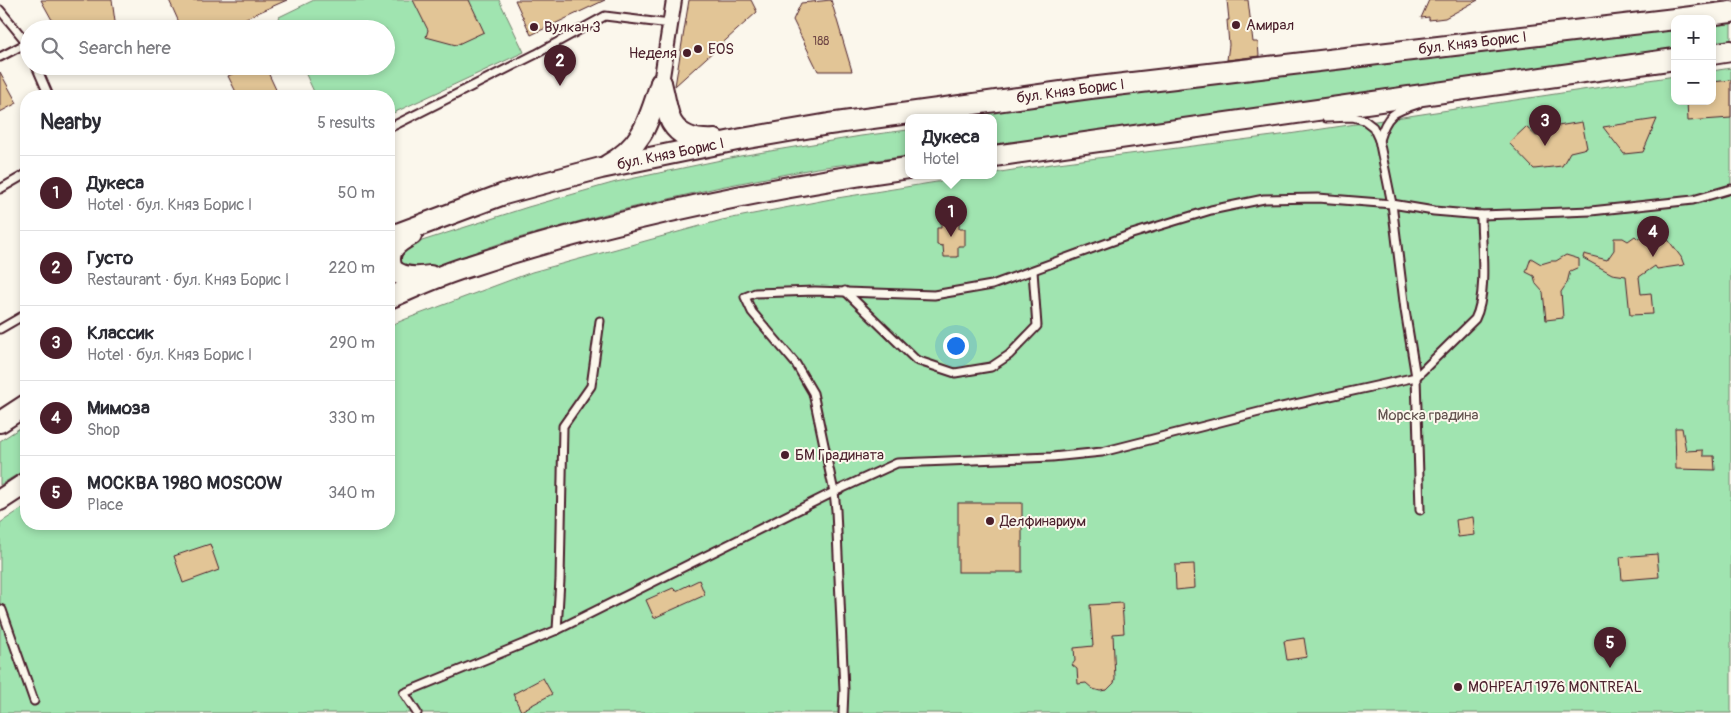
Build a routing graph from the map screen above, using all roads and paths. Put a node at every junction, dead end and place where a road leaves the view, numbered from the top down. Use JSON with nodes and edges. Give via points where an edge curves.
{"nodes":[{"id":1,"x":674,"y":0,"type":"edge"},
{"id":2,"x":0,"y":10,"type":"edge"},
{"id":3,"x":1731,"y":12,"type":"edge"},
{"id":4,"x":1707,"y":15,"type":"edge"},
{"id":5,"x":1671,"y":19,"type":"edge"},
{"id":6,"x":670,"y":24,"type":"junction"},
{"id":7,"x":20,"y":36,"type":"edge"},
{"id":8,"x":20,"y":49,"type":"edge"},
{"id":9,"x":1731,"y":51,"type":"edge"},
{"id":10,"x":1716,"y":53,"type":"edge"},
{"id":11,"x":0,"y":57,"type":"edge"},
{"id":12,"x":1671,"y":60,"type":"edge"},
{"id":13,"x":40,"y":75,"type":"edge"},
{"id":14,"x":661,"y":83,"type":"junction"},
{"id":15,"x":1472,"y":88,"type":"junction"},
{"id":16,"x":46,"y":90,"type":"edge"},
{"id":17,"x":898,"y":113,"type":"junction"},
{"id":18,"x":905,"y":114,"type":"edge"},
{"id":19,"x":1254,"y":120,"type":"junction"},
{"id":20,"x":395,"y":125,"type":"edge"},
{"id":21,"x":742,"y":139,"type":"junction"},
{"id":22,"x":1380,"y":140,"type":"junction"},
{"id":23,"x":997,"y":156,"type":"edge"},
{"id":24,"x":602,"y":168,"type":"junction"},
{"id":25,"x":905,"y":168,"type":"edge"},
{"id":26,"x":20,"y":177,"type":"edge"},
{"id":27,"x":0,"y":189,"type":"edge"},
{"id":28,"x":1731,"y":189,"type":"edge"},
{"id":29,"x":1392,"y":204,"type":"junction"},
{"id":30,"x":452,"y":214,"type":"junction"},
{"id":31,"x":1481,"y":215,"type":"junction"},
{"id":32,"x":395,"y":235,"type":"edge"},
{"id":33,"x":395,"y":247,"type":"edge"},
{"id":34,"x":468,"y":266,"type":"junction"},
{"id":35,"x":1033,"y":271,"type":"junction"},
{"id":36,"x":395,"y":272,"type":"edge"},
{"id":37,"x":845,"y":291,"type":"junction"},
{"id":38,"x":395,"y":296,"type":"edge"},
{"id":39,"x":20,"y":317,"type":"edge"},
{"id":40,"x":600,"y":321,"type":"dead end"},
{"id":41,"x":0,"y":329,"type":"edge"},
{"id":42,"x":1416,"y":377,"type":"junction"},
{"id":43,"x":20,"y":408,"type":"edge"},
{"id":44,"x":0,"y":422,"type":"edge"},
{"id":45,"x":20,"y":487,"type":"edge"},
{"id":46,"x":834,"y":492,"type":"junction"},
{"id":47,"x":0,"y":500,"type":"edge"},
{"id":48,"x":1420,"y":510,"type":"dead end"},
{"id":49,"x":0,"y":609,"type":"edge"},
{"id":50,"x":557,"y":630,"type":"junction"},
{"id":51,"x":34,"y":701,"type":"dead end"},
{"id":52,"x":417,"y":713,"type":"edge"},
{"id":53,"x":843,"y":713,"type":"edge"}],
"edges":[{"from":1,"to":6,"type":"street"},
{"from":2,"to":7,"type":"lane"},
{"from":3,"to":4,"type":"main road","name":"бул. Княз Борис I"},
{"from":5,"to":17,"type":"main road","name":"бул. Княз Борис I"},
{"from":6,"to":14,"type":"street"},
{"from":6,"to":20,"type":"lane","via":[[606,16]]},
{"from":8,"to":11,"type":"lane"},
{"from":9,"to":10,"type":"main road"},
{"from":12,"to":15,"type":"main road"},
{"from":13,"to":16,"type":"lane"},
{"from":14,"to":21,"type":"main road","via":[[672,123],[685,135],[706,141]]},
{"from":14,"to":24,"type":"main road","via":[[646,126],[636,143]]},
{"from":15,"to":19,"type":"main road"},
{"from":15,"to":22,"type":"lane","via":[[1394,112],[1386,121]]},
{"from":17,"to":18,"type":"main road"},
{"from":17,"to":21,"type":"main road","name":"бул. Княз Борис I"},
{"from":19,"to":22,"type":"lane","via":[[1360,118],[1373,127]]},
{"from":19,"to":23,"type":"main road"},
{"from":21,"to":24,"type":"main road","name":"бул. Княз Борис I"},
{"from":22,"to":29,"type":"lane"},
{"from":24,"to":30,"type":"main road","name":"бул. Княз Борис I","via":[[504,194]]},
{"from":25,"to":34,"type":"main road","via":[[762,191],[669,211],[586,231]]},
{"from":26,"to":27,"type":"lane"},
{"from":28,"to":31,"type":"lane","via":[[1693,200],[1591,211]]},
{"from":29,"to":31,"type":"lane"},
{"from":29,"to":35,"type":"lane","via":[[1318,198],[1264,199],[1211,210],[1132,234]]},
{"from":29,"to":42,"type":"lane"},
{"from":30,"to":32,"type":"main road","name":"бул. Княз Борис I"},
{"from":30,"to":33,"type":"main road"},
{"from":31,"to":42,"type":"lane","via":[[1483,289],[1479,312]]},
{"from":34,"to":36,"type":"main road","via":[[411,278]]},
{"from":34,"to":38,"type":"main road"},
{"from":35,"to":37,"type":"lane","via":[[992,285],[934,295]]},
{"from":35,"to":37,"type":"lane","via":[[1037,326],[1010,355],[991,367],[955,373],[916,360]]},
{"from":37,"to":46,"type":"lane","via":[[755,293],[745,297],[752,312],[796,364],[813,393]]},
{"from":39,"to":41,"type":"lane"},
{"from":40,"to":50,"type":"lane","via":[[590,386],[563,426]]},
{"from":42,"to":46,"type":"lane","via":[[1102,452],[897,463]]},
{"from":42,"to":48,"type":"lane"},
{"from":43,"to":44,"type":"main road"},
{"from":45,"to":47,"type":"main road"},
{"from":46,"to":50,"type":"lane"},
{"from":46,"to":53,"type":"lane"},
{"from":49,"to":51,"type":"lane"},
{"from":50,"to":52,"type":"lane","via":[[404,693]]}]}
